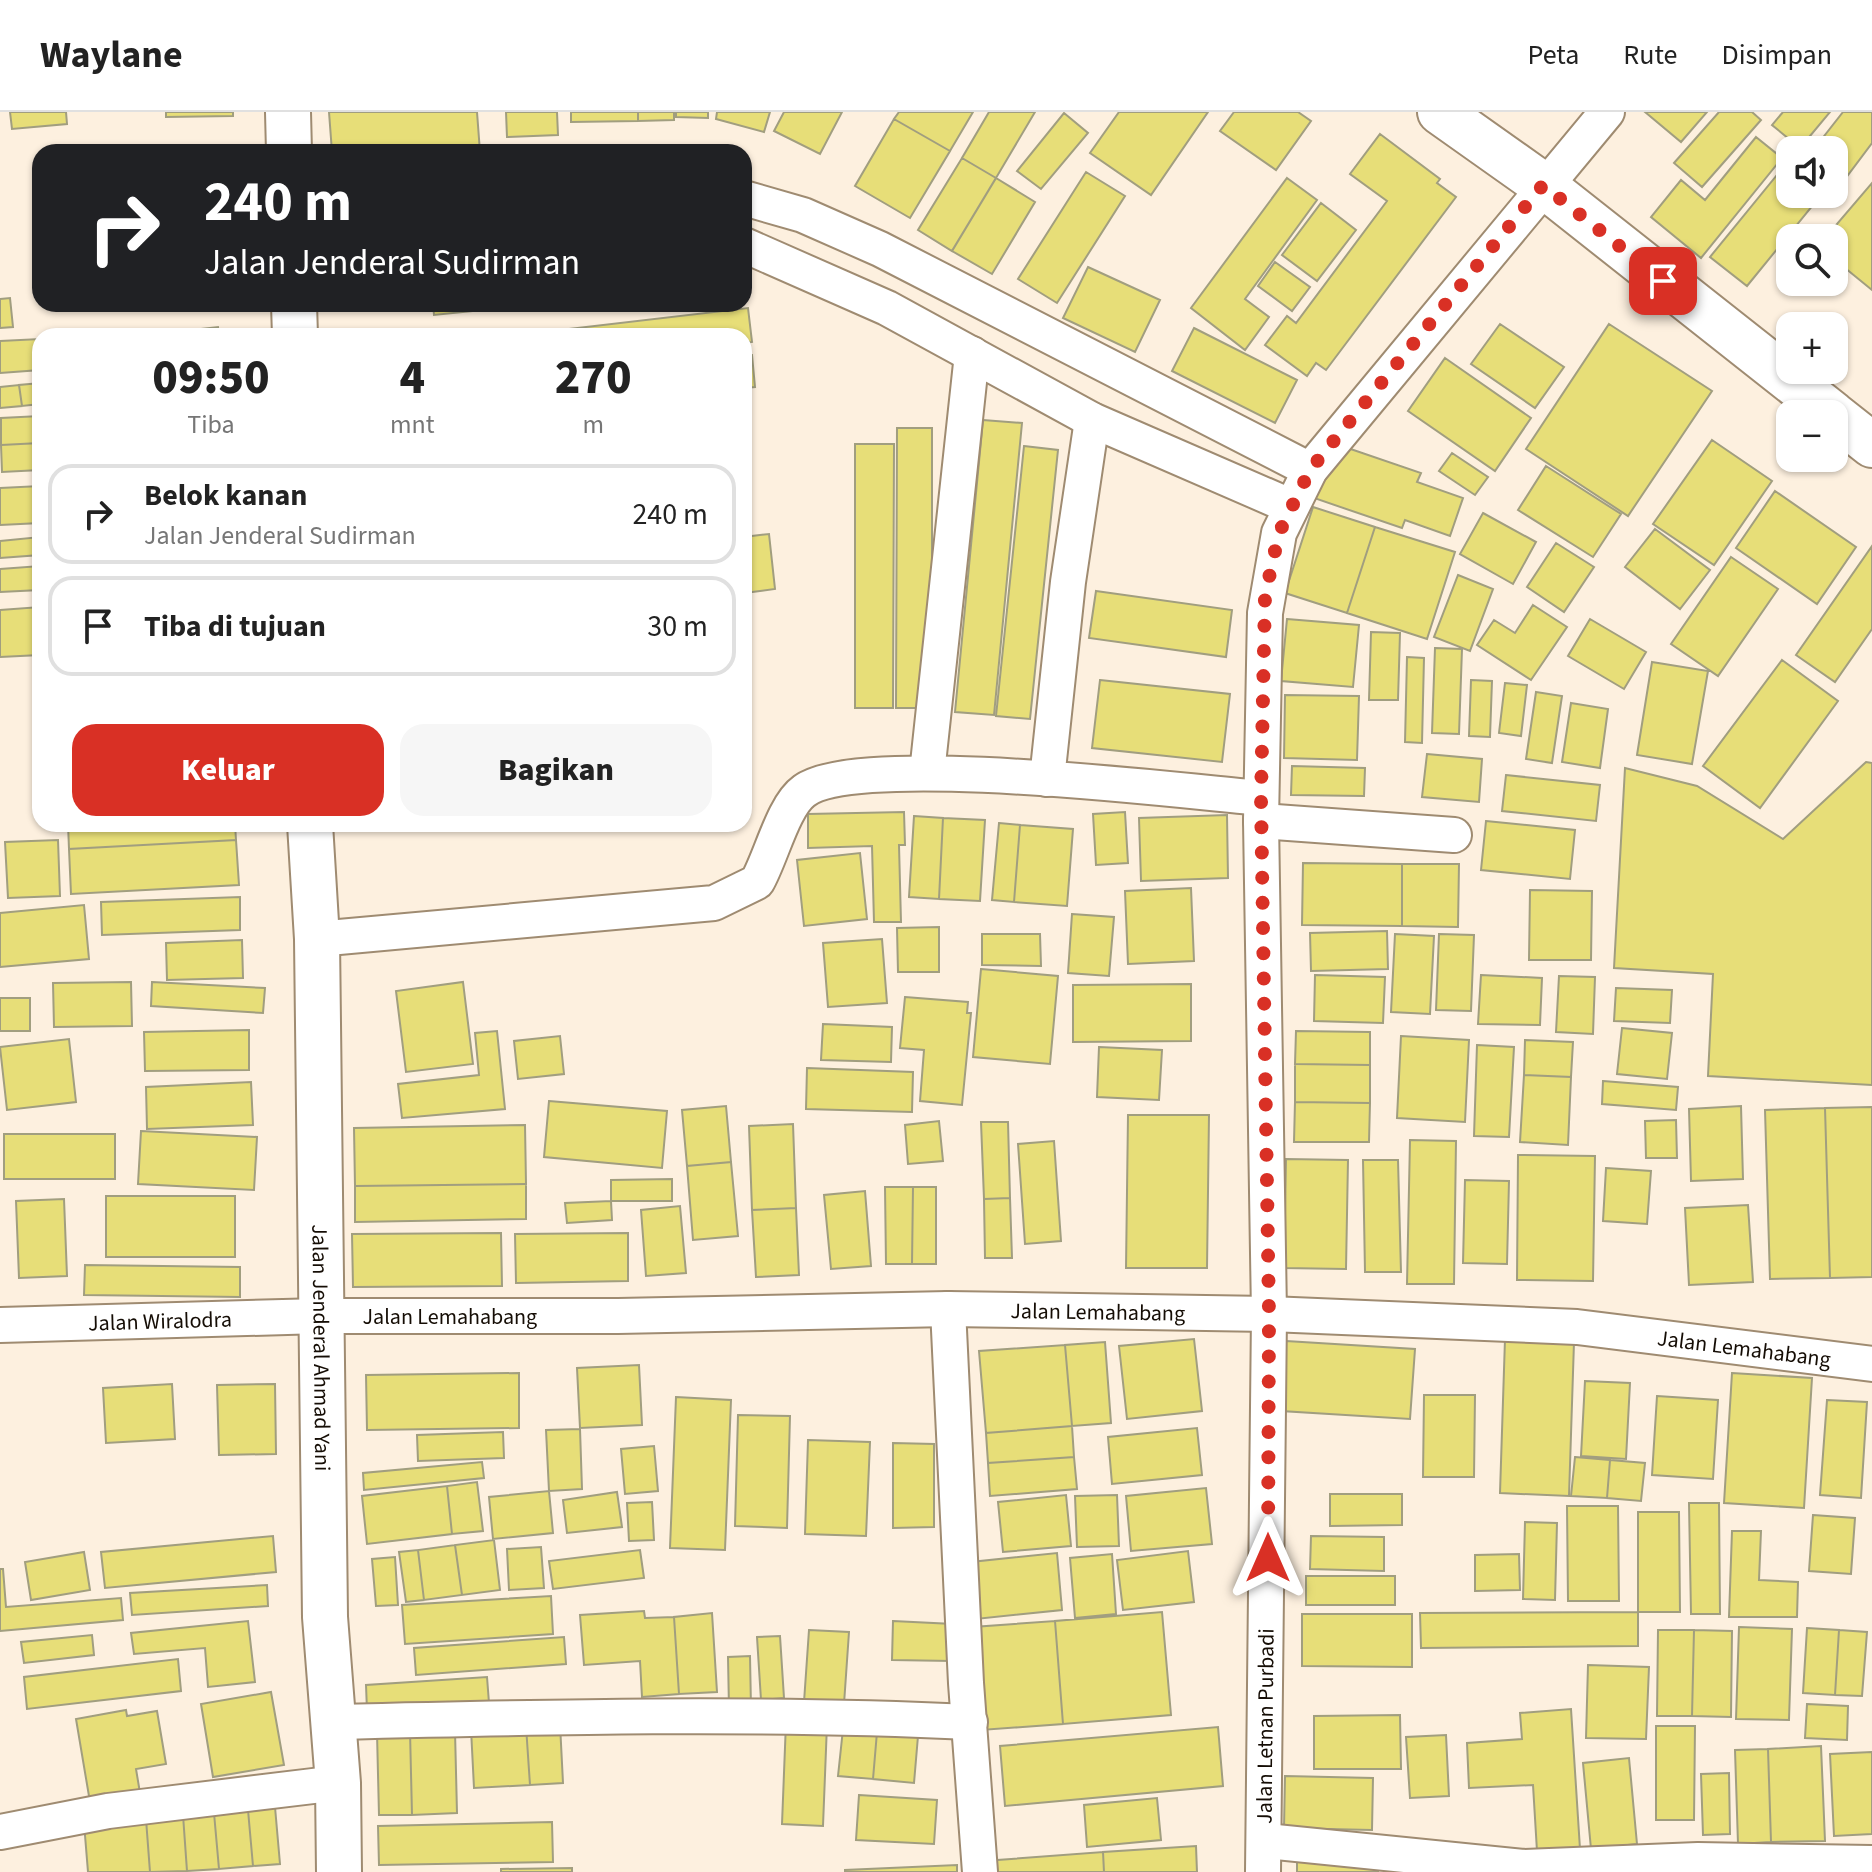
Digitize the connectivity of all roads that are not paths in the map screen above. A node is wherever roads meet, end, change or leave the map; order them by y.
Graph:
1 (288, 112) edge
2 (1440, 112) edge
3 (1607, 112) edge
4 (289, 144) edge
5 (1543, 185) junction
6 (752, 200) edge
7 (752, 248) edge
8 (972, 354) junction
9 (1814, 400) edge
10 (1092, 420) junction
11 (1848, 427) edge
12 (1872, 445) edge
13 (1310, 470) junction
14 (1290, 506) junction
15 (927, 773) junction
16 (1047, 779) junction
17 (1261, 810) junction
18 (310, 832) edge
19 (1454, 835) dead end
20 (317, 939) junction
21 (948, 1309) junction
22 (1269, 1314) junction
23 (321, 1316) junction
24 (0, 1325) edge
25 (1872, 1364) edge
26 (334, 1722) junction
27 (970, 1722) junction
28 (338, 1783) junction
29 (0, 1832) edge
30 (1264, 1857) edge
31 (1872, 1863) edge
32 (339, 1872) edge
33 (980, 1872) edge

1 - 4 main road
2 - 5 main road
3 - 5 street, Jalan Letnan Purbadi
5 - 9 main road
5 - 13 street, Jalan Letnan Purbadi
6 - 13 street
7 - 8 street
8 - 10 street
8 - 15 street
10 - 14 street
10 - 16 street
11 - 12 main road
13 - 14 street, Jalan Letnan Purbadi
14 - 17 street, Jalan Letnan Purbadi
15 - 16 street
15 - 20 street
16 - 17 street
17 - 19 street
17 - 22 street, Jalan Letnan Purbadi
18 - 20 main road, Jalan Jenderal Ahmad Yani
20 - 23 main road, Jalan Jenderal Ahmad Yani
21 - 22 street, Jalan Lemahabang
21 - 23 street, Jalan Lemahabang
21 - 27 street
22 - 25 street, Jalan Lemahabang
22 - 30 street, Jalan Letnan Purbadi
23 - 24 street, Jalan Wiralodra
23 - 26 main road, Jalan Jenderal Ahmad Yani
26 - 27 street
26 - 28 main road, Jalan Jenderal Ahmad Yani
27 - 33 street
28 - 29 street
28 - 32 main road, Jalan Jenderal Ahmad Yani
30 - 31 street

